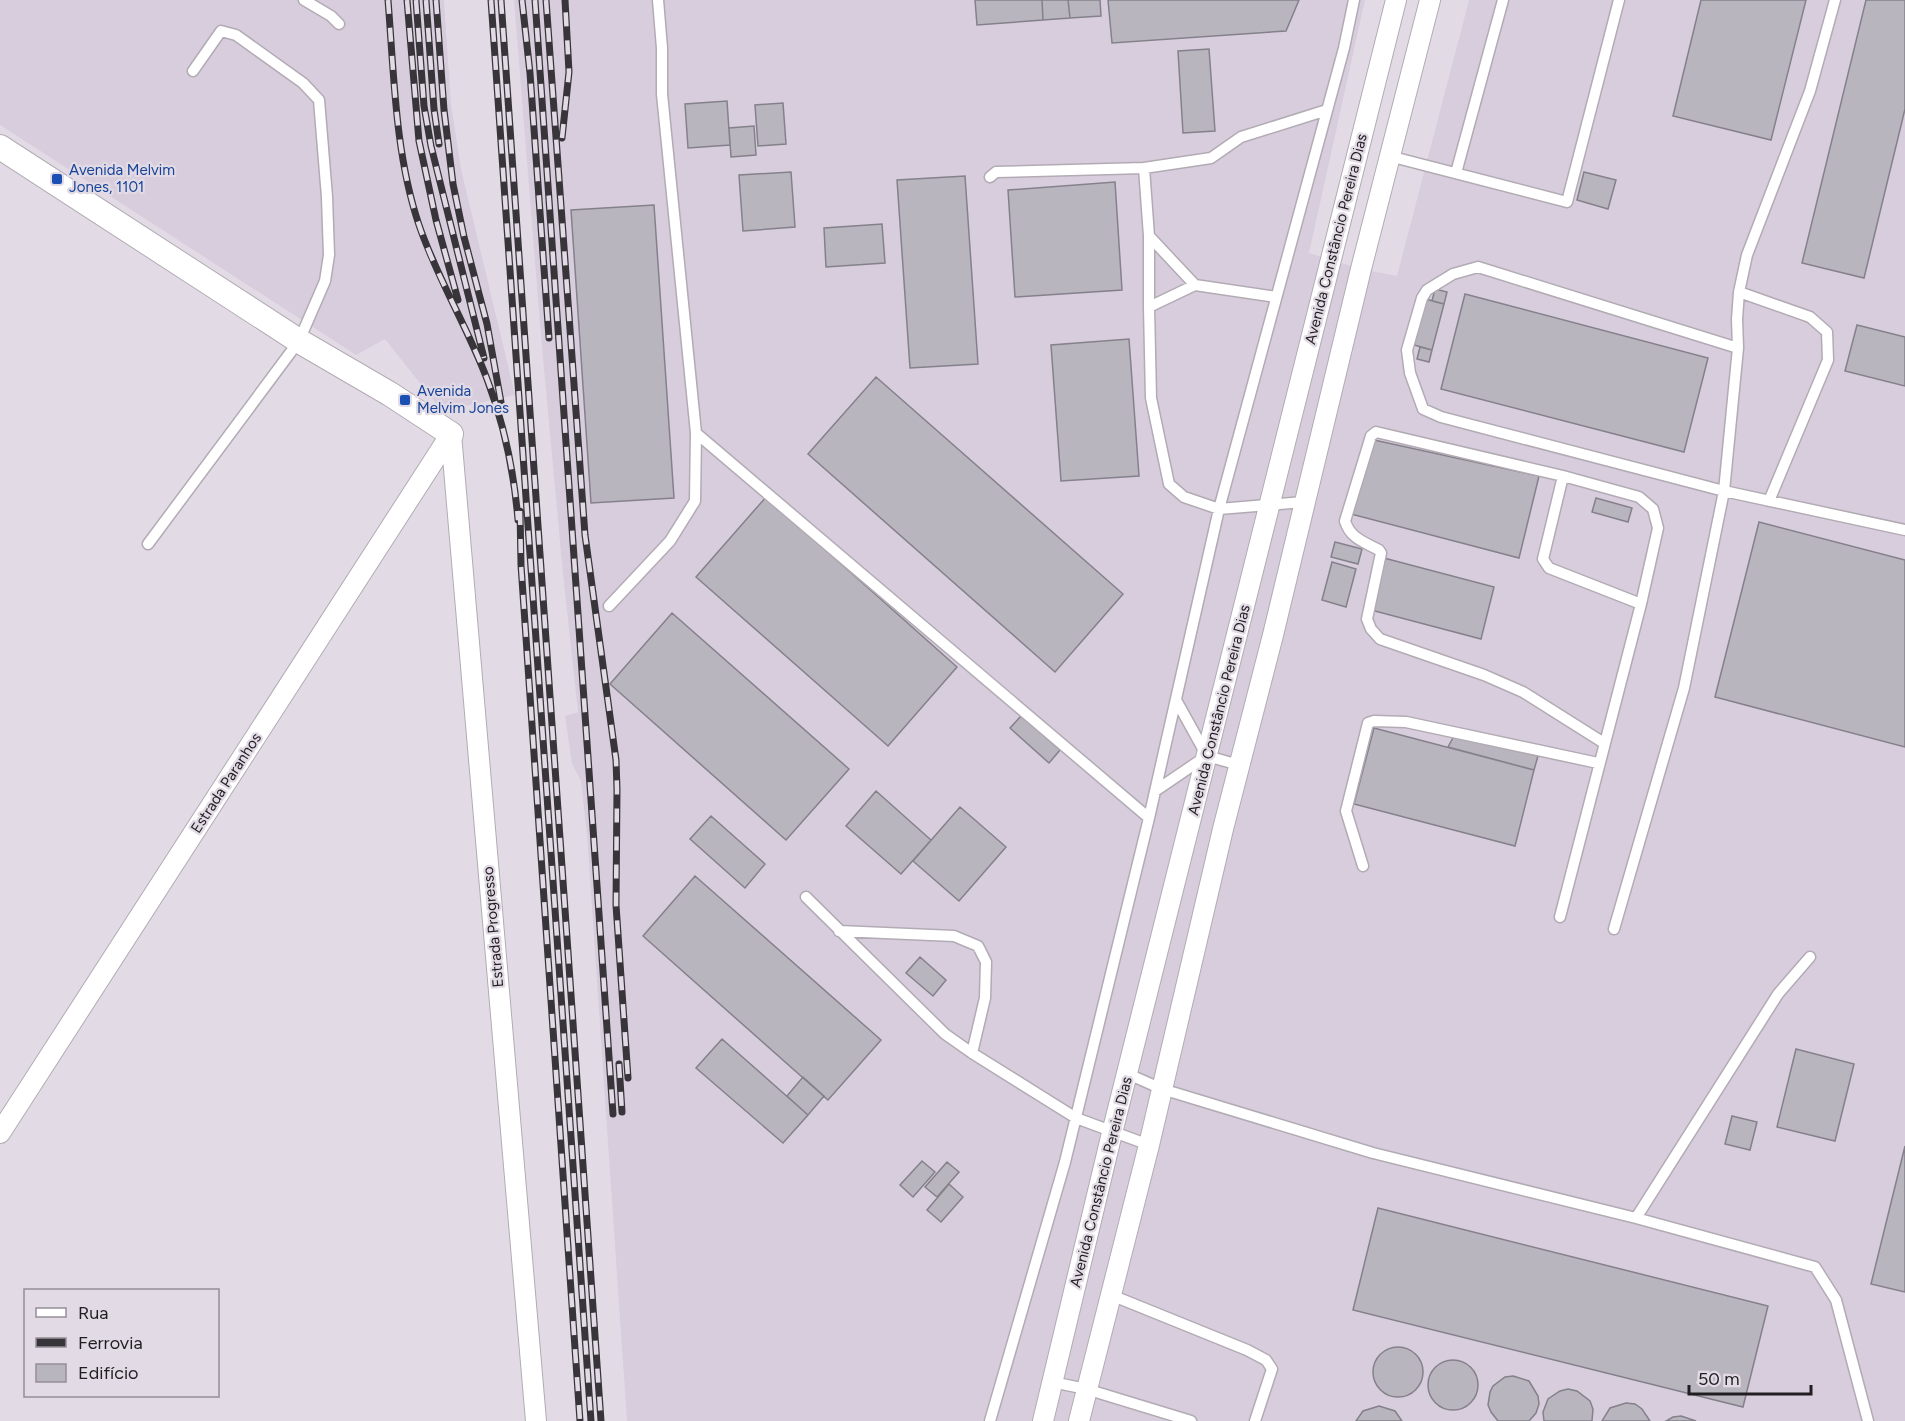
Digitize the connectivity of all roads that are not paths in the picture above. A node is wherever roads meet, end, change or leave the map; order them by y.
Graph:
1 (304, 0) edge
2 (658, 0) edge
3 (1354, 0) edge
4 (1396, 0) edge
5 (1430, 0) edge
6 (1503, 0) edge
7 (1619, 0) edge
8 (1835, 0) edge
9 (339, 24) dead end
10 (193, 71) dead end
11 (1327, 110) junction
12 (0, 147) edge
13 (1389, 156) junction
14 (1144, 168) junction
15 (1456, 173) junction
16 (990, 177) dead end
17 (1351, 177) junction
18 (1383, 185) junction
19 (1149, 236) junction
20 (1195, 285) junction
21 (1739, 292) junction
22 (1276, 297) junction
23 (1149, 307) junction
24 (299, 341) junction
25 (1738, 348) junction
26 (696, 433) junction
27 (451, 434) junction
28 (1563, 476) junction
29 (1724, 491) junction
30 (1769, 501) junction
31 (1304, 502) junction
32 (1270, 505) junction
33 (1219, 509) junction
34 (1905, 530) edge
35 (148, 544) dead end
36 (1641, 604) junction
37 (609, 606) dead end
38 (1239, 629) junction
39 (1273, 635) junction
40 (1176, 700) junction
41 (1604, 743) junction
42 (1208, 756) junction
43 (1598, 763) junction
44 (1239, 765) junction
45 (1155, 791) junction
46 (1149, 818) junction
47 (1363, 866) dead end
48 (806, 897) dead end
49 (1560, 917) dead end
50 (1614, 929) dead end
51 (839, 931) junction
52 (1809, 957) dead end
53 (972, 1053) junction
54 (1128, 1074) junction
55 (1162, 1089) junction
56 (1076, 1118) junction
57 (0, 1133) edge
58 (1112, 1133) junction
59 (1149, 1146) junction
60 (1636, 1218) junction
61 (1111, 1295) junction
62 (1052, 1382) junction
63 (1086, 1389) junction
64 (536, 1421) edge
65 (990, 1421) edge
66 (1043, 1421) edge
67 (1079, 1421) edge
68 (1191, 1421) edge
69 (1256, 1421) edge
70 (1868, 1421) edge

1 - 9 lane
2 - 26 lane
3 - 11 lane
4 - 17 street, Avenida Constâncio Pereira Dias
5 - 13 street
6 - 15 lane
7 - 15 lane
8 - 21 lane
10 - 24 lane
11 - 14 lane
11 - 22 lane
12 - 24 street
13 - 15 lane
13 - 18 street
14 - 16 lane
14 - 19 lane
17 - 18 street
17 - 32 street, Avenida Constâncio Pereira Dias
18 - 31 street
19 - 20 lane
19 - 23 lane
20 - 22 lane
20 - 23 lane
21 - 25 lane
21 - 30 lane
22 - 33 lane
23 - 33 lane
24 - 27 street
24 - 35 lane
25 - 29 lane
25 - 29 lane
26 - 37 lane
26 - 46 lane
27 - 57 street, Estrada Paranhos
27 - 64 street, Estrada Progresso
28 - 36 lane
28 - 36 lane
28 - 41 lane
29 - 30 lane
29 - 50 lane
30 - 34 lane
31 - 32 lane
31 - 39 street
32 - 33 lane
32 - 38 street, Avenida Constâncio Pereira Dias
33 - 40 lane
36 - 41 lane
38 - 39 street
38 - 42 street, Avenida Constâncio Pereira Dias
39 - 44 street
40 - 42 lane
40 - 45 lane
41 - 43 lane
42 - 44 lane
42 - 45 lane
42 - 54 street, Avenida Constâncio Pereira Dias
43 - 47 lane
43 - 49 lane
44 - 55 street
45 - 46 lane
46 - 56 lane
48 - 51 lane
51 - 53 lane
51 - 53 lane
52 - 60 lane
53 - 56 lane
54 - 55 lane
54 - 58 street, Avenida Constâncio Pereira Dias
55 - 59 street
55 - 60 lane
56 - 58 lane
56 - 65 lane
58 - 59 lane
58 - 62 street, Avenida Constâncio Pereira Dias
59 - 61 street
60 - 70 lane
61 - 63 street
61 - 69 lane
62 - 63 lane
62 - 66 street, Avenida Constâncio Pereira Dias
63 - 67 street
63 - 68 lane

